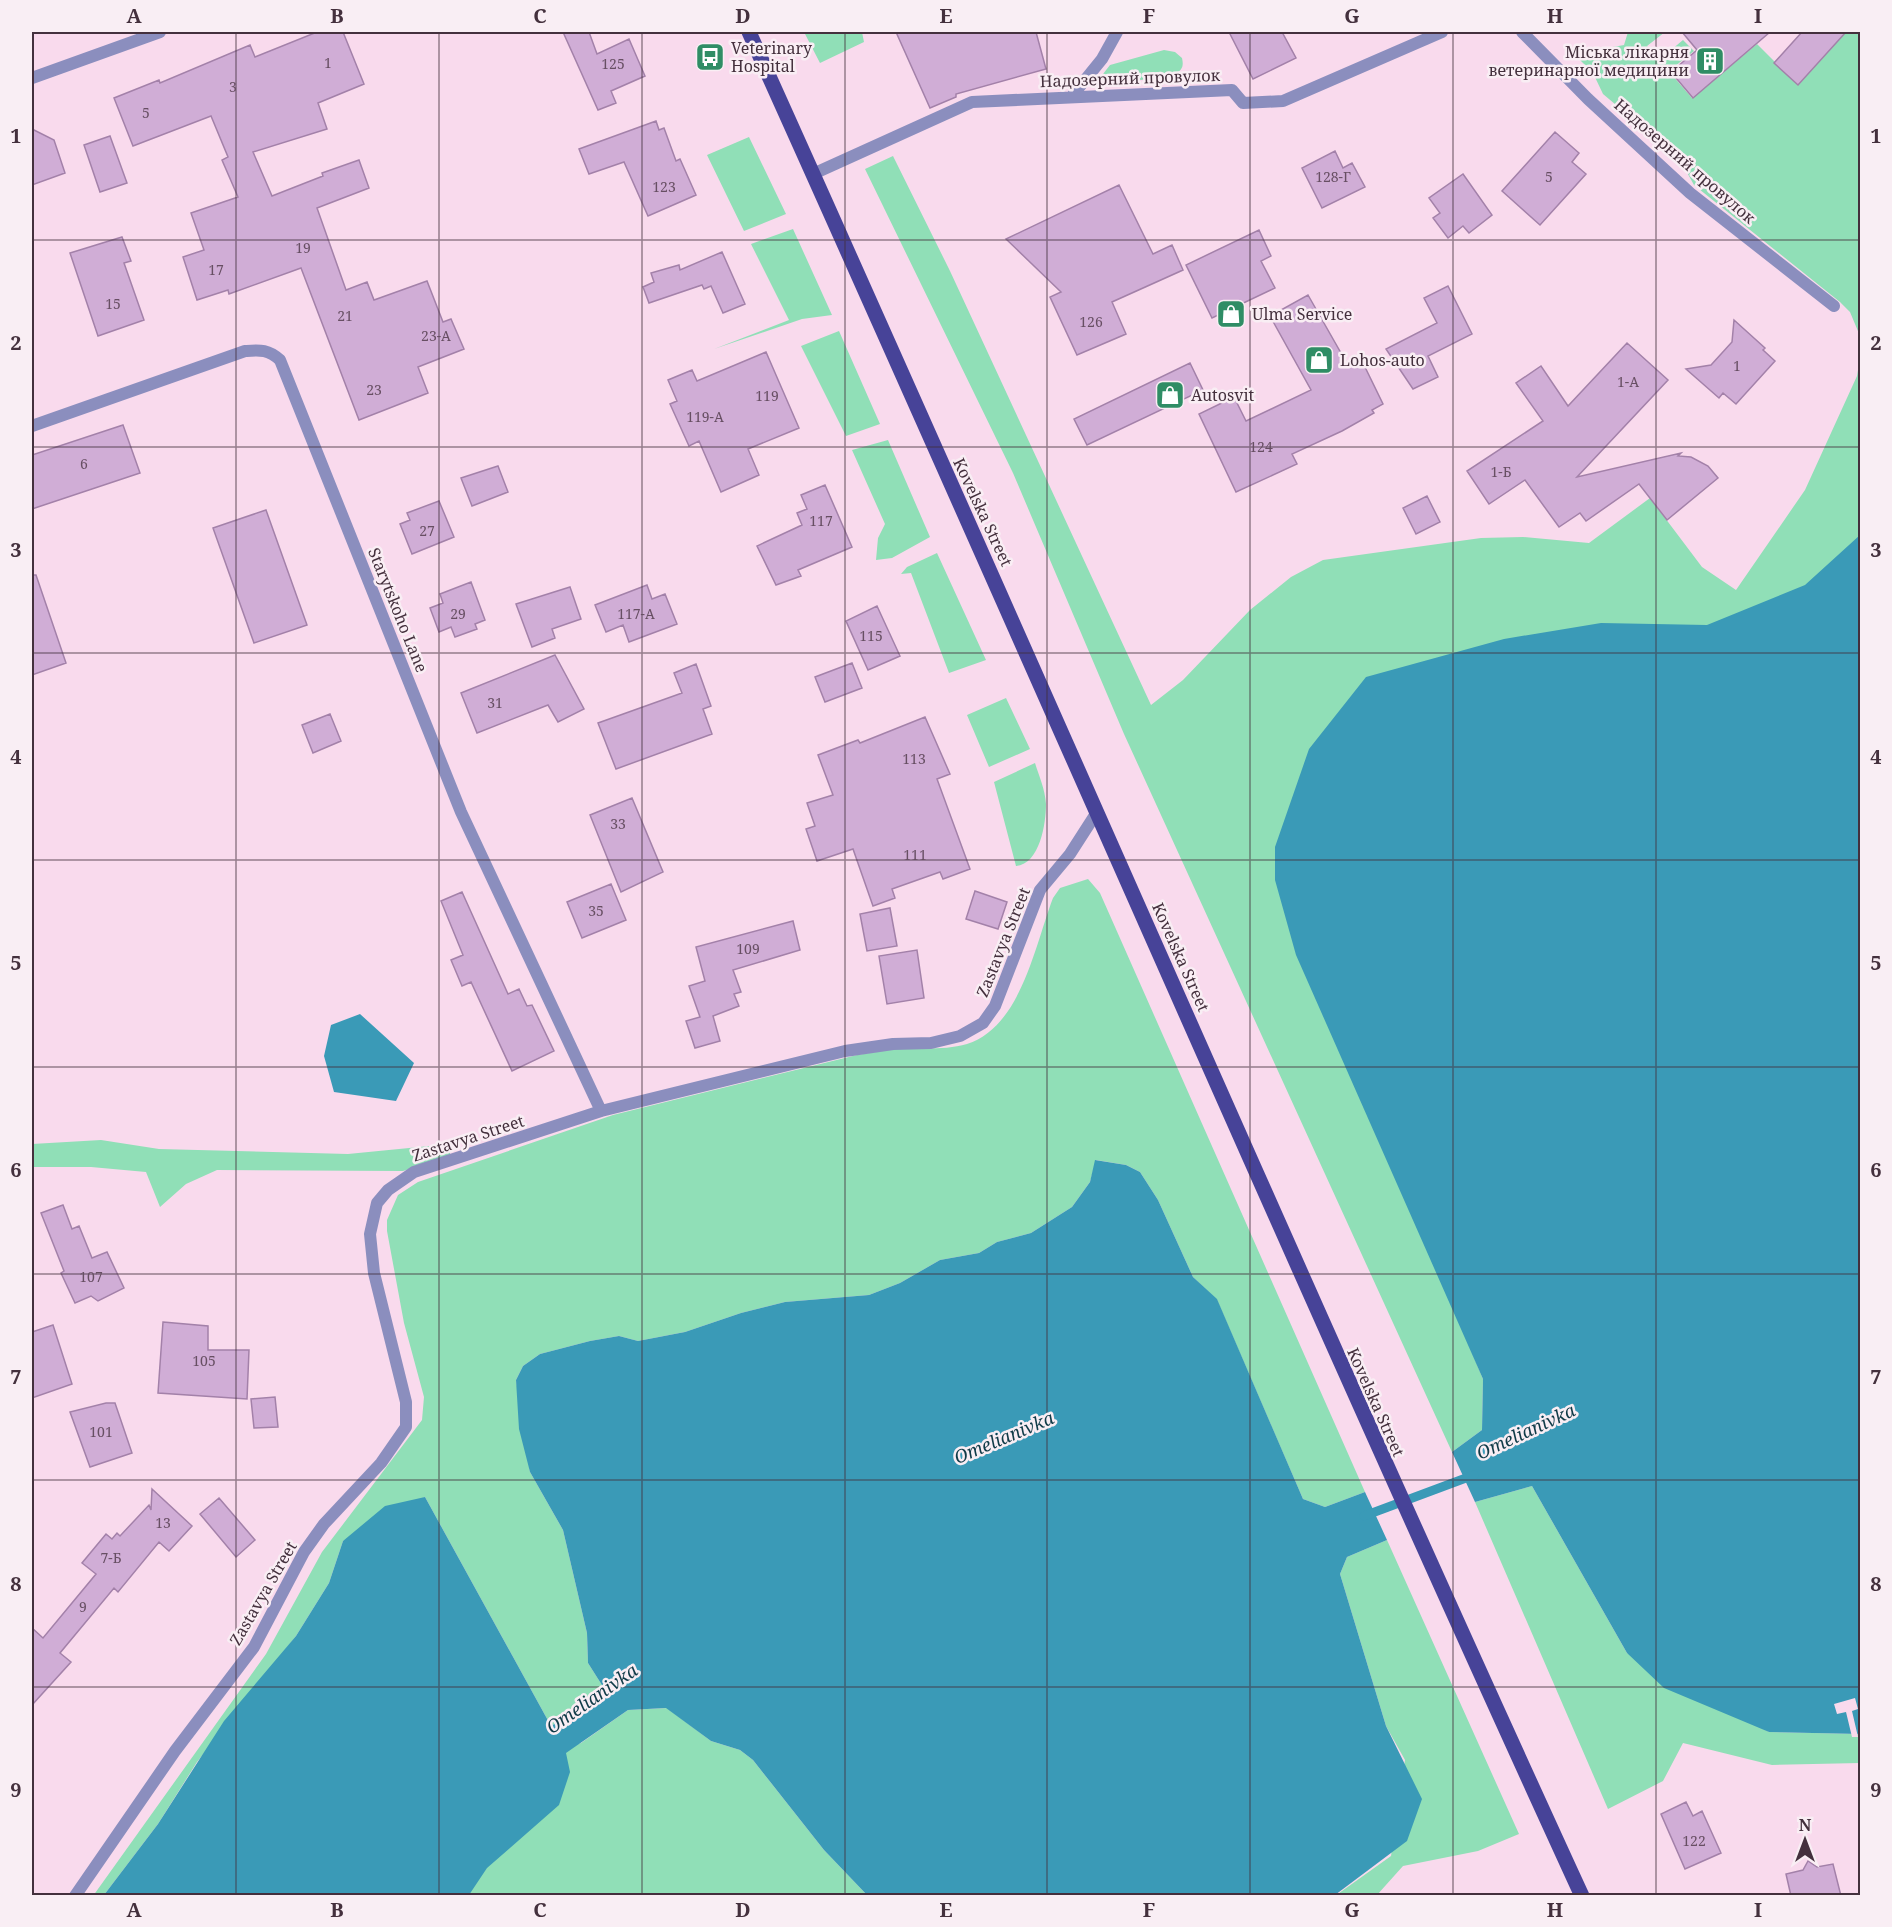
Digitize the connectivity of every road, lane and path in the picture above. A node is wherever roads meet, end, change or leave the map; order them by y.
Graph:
1 (160, 32) edge
2 (749, 32) edge
3 (1117, 32) edge
4 (1442, 32) edge
5 (1522, 32) edge
6 (32, 78) edge
7 (1072, 96) junction
8 (813, 174) junction
9 (1834, 306) dead end
10 (32, 426) edge
11 (1097, 812) junction
12 (601, 1111) junction
13 (75, 1896) edge
14 (1582, 1896) edge

1 - 6 street
2 - 8 main road, Kovelska Street
3 - 7 street
4 - 7 street, Надозерний провулок
5 - 9 street, Надозерний провулок
7 - 8 street, Надозерний провулок
8 - 11 main road, Kovelska Street
10 - 12 street, Starytskoho Lane
11 - 12 street, Zastavya Street
11 - 14 main road, Kovelska Street
12 - 13 street, Zastavya Street

